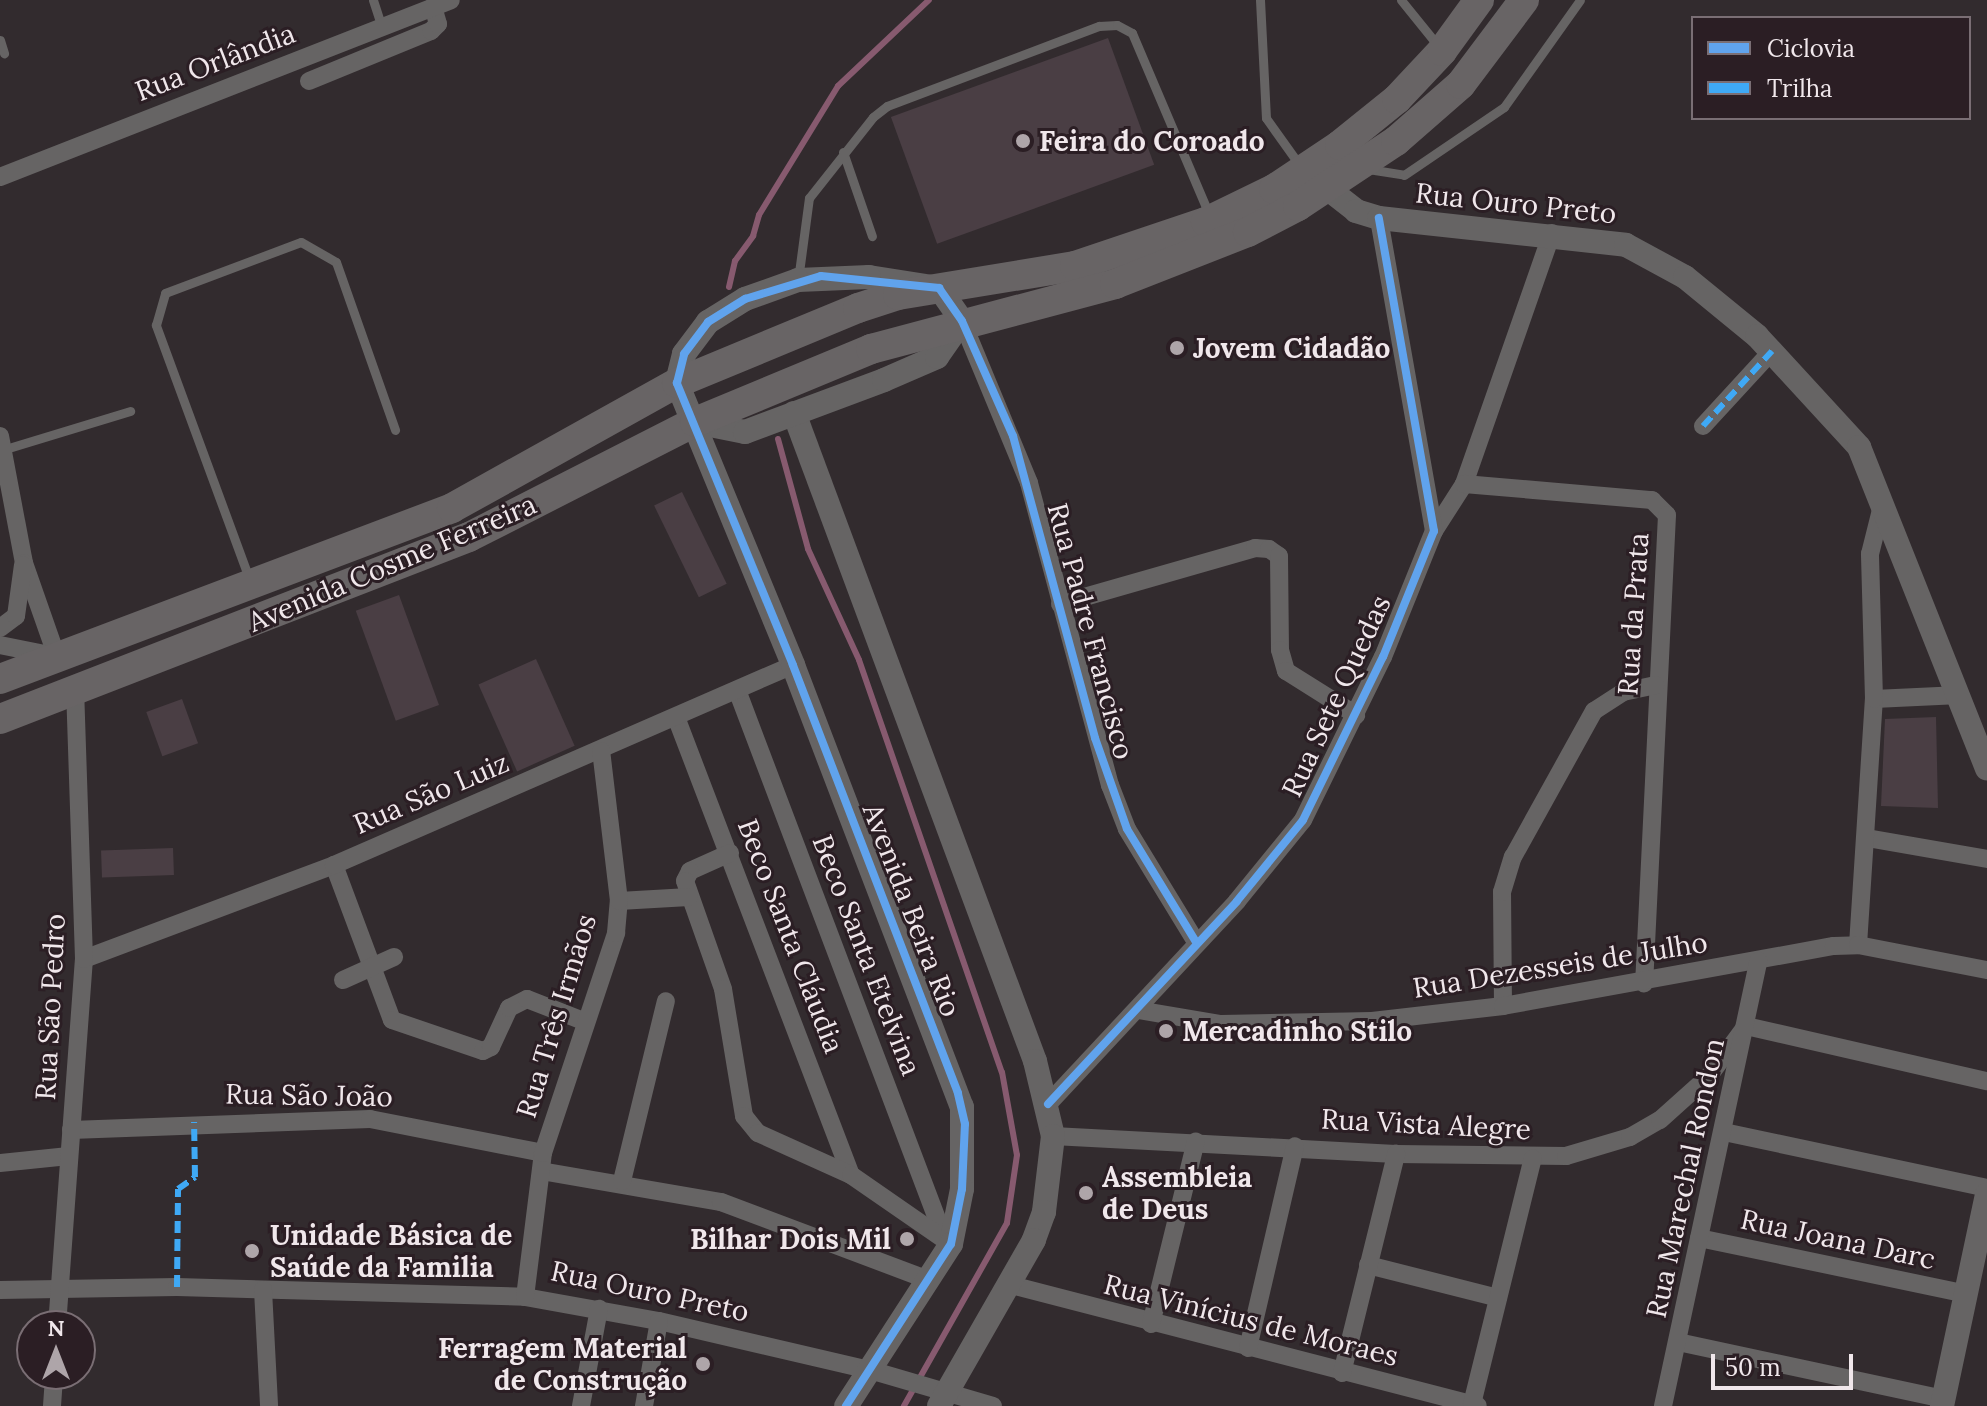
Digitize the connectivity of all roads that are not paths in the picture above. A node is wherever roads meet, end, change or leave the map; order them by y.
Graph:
1 (373, 0) edge
2 (1260, 0) edge
3 (1401, 0) edge
4 (1479, 0) edge
5 (1524, 0) edge
6 (1580, 0) edge
7 (442, 4) edge
8 (382, 27) junction
9 (0, 40) edge
10 (1442, 51) junction
11 (4, 53) dead end
12 (309, 81) dead end
13 (843, 152) junction
14 (1357, 167) junction
15 (1303, 169) junction
16 (0, 177) edge
17 (1327, 188) junction
18 (1379, 218) junction
19 (1211, 220) junction
20 (1552, 233) junction
21 (872, 236) dead end
22 (798, 280) junction
23 (939, 288) junction
24 (962, 321) junction
25 (1772, 351) junction
26 (677, 383) junction
27 (130, 411) dead end
28 (794, 413) junction
29 (695, 422) junction
30 (1703, 426) dead end
31 (395, 430) dead end
32 (1, 443) edge
33 (1464, 484) junction
34 (1883, 502) junction
35 (1434, 531) junction
36 (24, 563) junction
37 (251, 584) junction
38 (1060, 604) junction
39 (0, 628) edge
40 (0, 645) edge
41 (57, 657) junction
42 (793, 665) junction
43 (0, 679) edge
44 (1655, 685) junction
45 (75, 690) junction
46 (737, 690) junction
47 (1960, 695) junction
48 (1874, 699) junction
49 (1356, 715) junction
50 (676, 717) junction
51 (0, 719) edge
52 (601, 751) junction
53 (1987, 768) edge
54 (1867, 838) junction
55 (730, 853) junction
56 (1987, 859) edge
57 (334, 865) junction
58 (689, 897) junction
59 (619, 901) junction
60 (1196, 942) junction
61 (1858, 945) junction
62 (394, 957) dead end
63 (84, 959) junction
64 (1758, 961) junction
65 (375, 965) junction
66 (1987, 970) edge
67 (343, 980) dead end
68 (1644, 983) junction
69 (666, 1001) dead end
70 (1503, 1006) junction
71 (1138, 1010) junction
72 (586, 1022) junction
73 (1746, 1026) junction
74 (1987, 1081) edge
75 (1048, 1104) junction
76 (71, 1130) junction
77 (1724, 1132) junction
78 (1053, 1136) junction
79 (1196, 1141) junction
80 (1295, 1146) junction
81 (1396, 1154) junction
82 (69, 1156) junction
83 (1533, 1158) junction
84 (542, 1162) junction
85 (0, 1163) edge
86 (851, 1175) junction
87 (622, 1181) junction
88 (1987, 1188) edge
89 (1987, 1195) edge
90 (1699, 1238) junction
91 (948, 1242) junction
92 (1368, 1265) junction
93 (928, 1280) junction
94 (1011, 1285) junction
95 (59, 1289) junction
96 (0, 1290) edge
97 (263, 1290) junction
98 (1966, 1294) junction
99 (525, 1297) junction
100 (1498, 1298) junction
101 (599, 1309) junction
102 (58, 1310) edge
103 (659, 1321) junction
104 (1151, 1324) junction
105 (1678, 1342) junction
106 (1248, 1348) junction
107 (876, 1372) junction
108 (1342, 1373) junction
109 (937, 1395) edge
110 (1943, 1403) edge
111 (1475, 1405) edge
112 (269, 1406) edge
113 (581, 1406) edge
114 (644, 1406) edge
115 (846, 1406) edge
116 (993, 1406) edge
117 (1663, 1406) edge

1 - 8 lane
2 - 15 lane
3 - 10 lane
4 - 10 main road, Avenida Cosme Ferreira
5 - 14 main road, Avenida Cosme Ferreira
6 - 14 lane
7 - 8 street, Rua Orlândia
7 - 12 street
8 - 16 street, Rua Orlândia
9 - 11 lane
10 - 15 main road, Avenida Cosme Ferreira
13 - 19 lane
13 - 21 lane
13 - 22 lane
14 - 17 main road, Avenida Cosme Ferreira
15 - 19 main road, Avenida Cosme Ferreira
17 - 18 street, Rua Ouro Preto
17 - 24 main road, Avenida Cosme Ferreira
18 - 20 street, Rua Ouro Preto
18 - 35 street
19 - 23 main road, Avenida Cosme Ferreira
20 - 25 street, Rua Ouro Preto
20 - 33 street
22 - 23 street
22 - 26 street
23 - 24 street
23 - 26 main road, Avenida Cosme Ferreira
24 - 28 street
24 - 29 main road, Avenida Cosme Ferreira
24 - 38 street, Rua Padre Francisco
25 - 30 street
25 - 34 street, Rua Ouro Preto
26 - 29 street, Avenida Beira Rio
26 - 37 main road, Avenida Cosme Ferreira
27 - 32 lane
28 - 29 street
28 - 75 street
29 - 42 street, Avenida Beira Rio
29 - 45 main road, Avenida Cosme Ferreira
31 - 37 lane
32 - 36 street
33 - 35 street
33 - 44 street, Rua da Prata
34 - 47 street, Rua Ouro Preto
34 - 48 street
35 - 49 street, Rua Sete Quedas
36 - 39 street
36 - 41 street
37 - 41 main road, Avenida Cosme Ferreira
38 - 49 street
38 - 60 street, Rua Padre Francisco
40 - 41 street
41 - 43 main road, Avenida Cosme Ferreira
42 - 46 street, Rua São Luiz
42 - 91 street, Avenida Beira Rio
44 - 68 street, Rua da Prata
44 - 70 street
45 - 51 main road, Avenida Cosme Ferreira
45 - 63 street, Rua São Pedro
46 - 50 street, Rua São Luiz
46 - 91 street, Beco Santa Etelvina
47 - 48 street
47 - 53 street, Rua Ouro Preto
48 - 54 street
49 - 60 street, Rua Sete Quedas
50 - 52 street, Rua São Luiz
50 - 55 street, Beco Santa Cláudia
52 - 57 street, Rua São Luiz
52 - 59 street, Rua Três Irmãos
54 - 56 street
54 - 61 street
55 - 58 street
55 - 86 street, Beco Santa Cláudia
57 - 63 street, Rua São Luiz
57 - 65 street
58 - 59 street
58 - 86 street
59 - 72 street, Rua Três Irmãos
60 - 71 street, Rua Sete Quedas
61 - 64 street, Rua Dezesseis de Julho
61 - 66 street, Rua Dezesseis de Julho
62 - 65 street
63 - 76 street, Rua São Pedro
64 - 68 street, Rua Dezesseis de Julho
64 - 73 street, Rua Marechal Rondon
65 - 67 street
65 - 72 street
68 - 70 street, Rua Dezesseis de Julho
69 - 87 street
70 - 71 street, Rua Dezesseis de Julho
71 - 75 street, Rua Sete Quedas
72 - 84 street, Rua Três Irmãos
73 - 74 street
73 - 77 street, Rua Marechal Rondon
73 - 83 street, Rua Vista Alegre
75 - 78 street
76 - 82 street, Rua São Pedro
76 - 84 street, Rua São João
77 - 88 street
77 - 90 street, Rua Marechal Rondon
78 - 79 street, Rua Vista Alegre
78 - 94 street
79 - 80 street, Rua Vista Alegre
79 - 104 street
80 - 81 street, Rua Vista Alegre
80 - 106 street
81 - 83 street, Rua Vista Alegre
81 - 92 street
82 - 85 street
82 - 95 street, Rua São Pedro
83 - 100 street
84 - 87 street, Rua São João
84 - 99 street, Rua Três Irmãos
86 - 91 street
87 - 93 street, Rua São João
89 - 98 street
90 - 98 street, Rua Joana Darc
90 - 105 street, Rua Marechal Rondon
91 - 93 street, Avenida Beira Rio
92 - 100 street
92 - 108 street
93 - 107 street, Avenida Beira Rio
94 - 104 street, Rua Vinícius de Moraes
94 - 109 street
95 - 96 street, Rua Ouro Preto
95 - 97 street, Rua Ouro Preto
95 - 102 street, Rua São Pedro
97 - 99 street, Rua Ouro Preto
97 - 112 street
98 - 110 street
99 - 101 street, Rua Ouro Preto
100 - 111 street
101 - 103 street, Rua Ouro Preto
101 - 113 street
103 - 107 street, Rua Ouro Preto
103 - 114 street
104 - 106 street, Rua Vinícius de Moraes
105 - 110 street
105 - 117 street, Rua Marechal Rondon
106 - 108 street, Rua Vinícius de Moraes
107 - 109 street, Rua Ouro Preto
107 - 115 street, Avenida Beira Rio
108 - 111 street, Rua Vinícius de Moraes
109 - 116 street, Rua Ouro Preto

